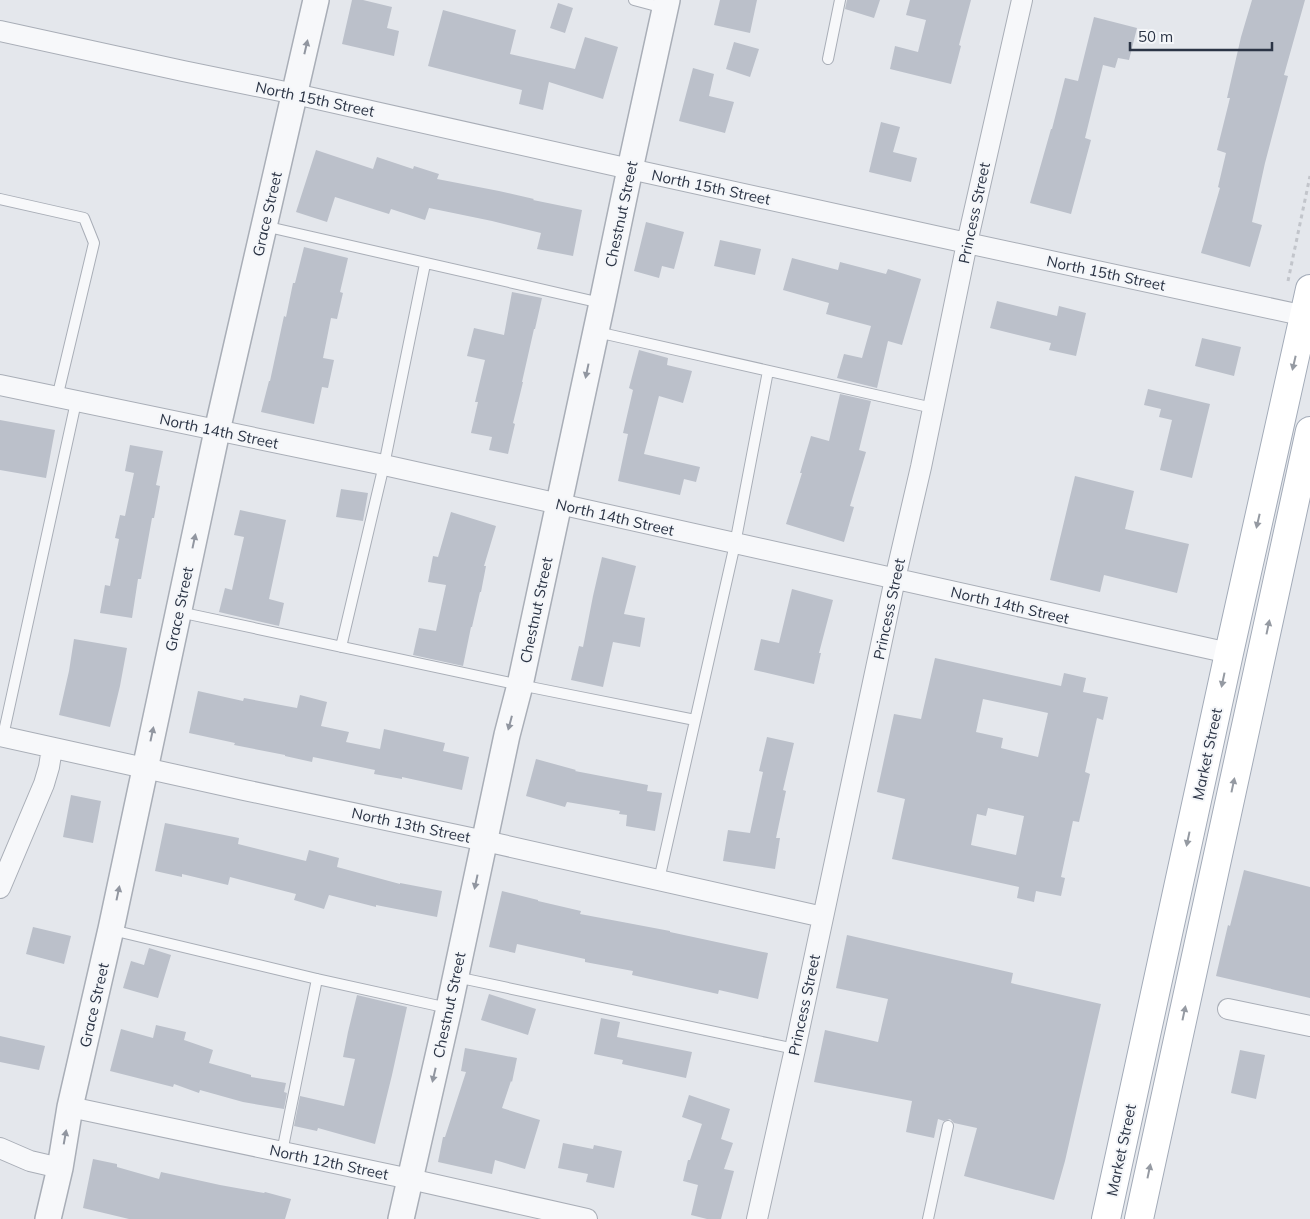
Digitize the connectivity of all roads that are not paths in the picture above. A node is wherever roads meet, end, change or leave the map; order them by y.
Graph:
1 (316, 0) edge
2 (634, 0) edge
3 (840, 0) edge
4 (1022, 0) edge
5 (666, 4) edge
6 (0, 31) edge
7 (828, 59) dead end
8 (295, 94) junction
9 (630, 169) junction
10 (0, 199) edge
11 (264, 226) junction
12 (967, 243) junction
13 (425, 264) junction
14 (602, 303) junction
15 (1308, 307) edge
16 (596, 331) junction
17 (768, 371) junction
18 (0, 385) edge
19 (66, 400) junction
20 (933, 408) junction
21 (217, 431) junction
22 (1310, 431) edge
23 (384, 465) junction
24 (559, 504) junction
25 (735, 544) junction
26 (895, 579) junction
27 (179, 612) junction
28 (342, 647) junction
29 (1229, 653) junction
30 (520, 685) junction
31 (695, 720) junction
32 (2, 736) edge
33 (52, 748) junction
34 (145, 767) junction
35 (484, 841) junction
36 (659, 880) junction
37 (0, 888) edge
38 (823, 917) junction
39 (111, 929) junction
40 (456, 977) junction
41 (317, 979) junction
42 (449, 1008) junction
43 (1228, 1010) dead end
44 (1310, 1026) edge
45 (795, 1049) junction
46 (70, 1107) junction
47 (948, 1126) dead end
48 (0, 1148) edge
49 (282, 1152) junction
50 (60, 1168) junction
51 (410, 1179) junction
52 (48, 1219) edge
53 (401, 1219) edge
54 (587, 1219) edge
55 (757, 1219) edge
56 (928, 1219) edge
57 (1106, 1219) edge
58 (1139, 1219) edge

8 -> 1 street, Grace Street
2 - 5 lane
3 - 7 lane
4 - 12 street, Princess Street
5 - 9 street, Chestnut Street
6 - 8 street, North 15th Street
8 - 9 street, North 15th Street
8 - 11 street, Grace Street
9 - 12 street, North 15th Street
9 - 14 street, Chestnut Street
10 - 19 lane
11 - 13 lane
11 - 21 street, Grace Street
12 - 15 street, North 15th Street
12 - 20 street, Princess Street
13 - 14 lane
13 - 23 lane
14 - 16 street, Chestnut Street
15 -> 29 main road, Market Street
16 - 17 lane
16 -> 24 street, Chestnut Street
17 - 20 lane
17 - 25 lane
18 - 19 street, North 14th Street
19 - 21 street, North 14th Street
19 - 32 lane
20 - 26 street, Princess Street
21 - 23 street, North 14th Street
27 -> 21 street, Grace Street
58 -> 22 main road
23 - 24 street, North 14th Street
23 - 28 lane
24 - 25 street, North 14th Street
24 - 30 street, Chestnut Street
25 - 26 street, North 14th Street
25 - 31 lane
26 - 29 street, North 14th Street
26 - 38 street, Princess Street
27 - 28 lane
34 -> 27 street, Grace Street
28 - 30 lane
29 -> 57 main road, Market Street
30 - 31 lane
30 -> 35 street, Chestnut Street
31 - 36 lane
32 - 33 street, North 13th Street
33 - 34 street, North 13th Street
33 - 37 street
34 - 35 street, North 13th Street
39 -> 34 street, Grace Street
35 - 36 street, North 13th Street
35 -> 40 street, Chestnut Street
36 - 38 street, North 13th Street
38 - 45 street, Princess Street
39 - 41 lane
39 - 46 street, Grace Street
40 - 42 street, Chestnut Street
40 - 45 lane
41 - 42 lane
41 - 49 lane
42 -> 51 street, Chestnut Street
43 - 44 street
45 - 55 street, Princess Street
46 - 49 street, North 12th Street
50 -> 46 street, Grace Street
47 - 56 lane
48 - 50 street
49 - 51 street, North 12th Street
50 - 52 street, Grace Street
51 - 53 street, Chestnut Street
51 - 54 street, North 12th Street

